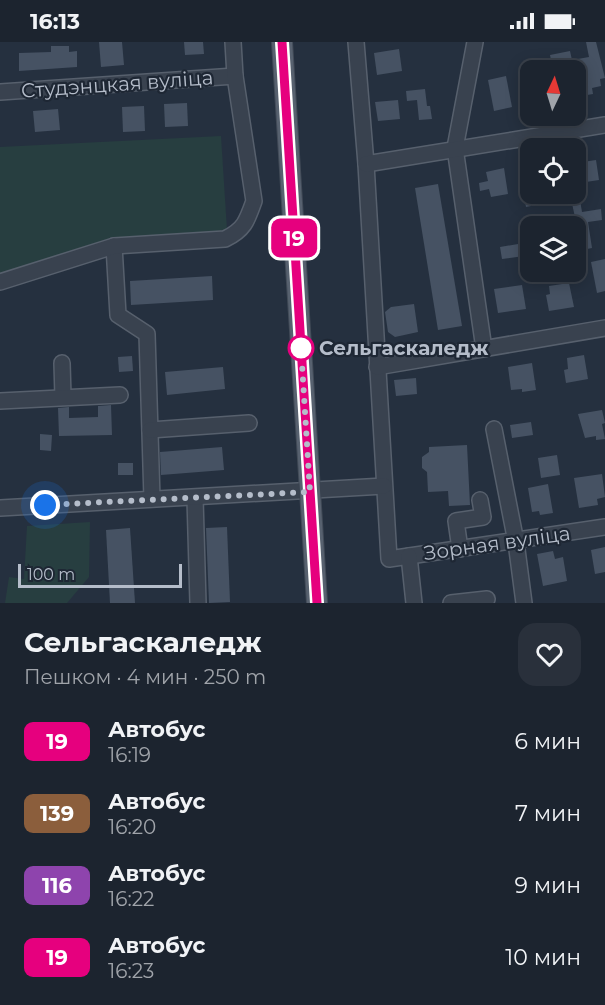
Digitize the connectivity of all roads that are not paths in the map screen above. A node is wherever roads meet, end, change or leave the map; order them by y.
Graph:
1 (232, 42) edge
2 (282, 42) edge
3 (356, 42) edge
4 (475, 42) edge
5 (235, 76) junction
6 (0, 92) edge
7 (605, 125) edge
8 (454, 148) junction
9 (366, 164) junction
10 (114, 246) junction
11 (0, 282) edge
12 (605, 328) edge
13 (484, 349) junction
14 (62, 363) dead end
15 (377, 367) junction
16 (120, 395) dead end
17 (63, 397) junction
18 (0, 401) edge
19 (249, 423) dead end
20 (494, 429) dead end
21 (150, 430) junction
22 (384, 486) junction
23 (310, 492) junction
24 (195, 498) junction
25 (152, 499) junction
26 (480, 500) dead end
27 (0, 508) edge
28 (605, 528) edge
29 (516, 542) junction
30 (460, 549) junction
31 (408, 556) junction
32 (487, 599) dead end
33 (198, 603) edge
34 (317, 603) edge
35 (414, 603) edge
36 (451, 603) edge
37 (524, 603) edge

1 - 5 street
2 - 23 main road
3 - 9 street
4 - 8 street
5 - 6 street, Студэнцкая вуліца
5 - 10 street
7 - 8 street
8 - 9 street
8 - 13 street
9 - 15 street
10 - 11 street
10 - 21 street
12 - 13 street
13 - 15 street
14 - 17 street
15 - 22 street
16 - 17 street
17 - 18 street
19 - 21 street
20 - 29 street
21 - 25 street
22 - 23 street
22 - 31 street, Зорная вуліца
23 - 24 street
23 - 34 main road
24 - 25 street
24 - 33 street
25 - 27 street
26 - 30 street
28 - 29 street, Зорная вуліца
29 - 30 street, Зорная вуліца
29 - 37 street
30 - 31 street, Зорная вуліца
31 - 35 street
32 - 36 street

